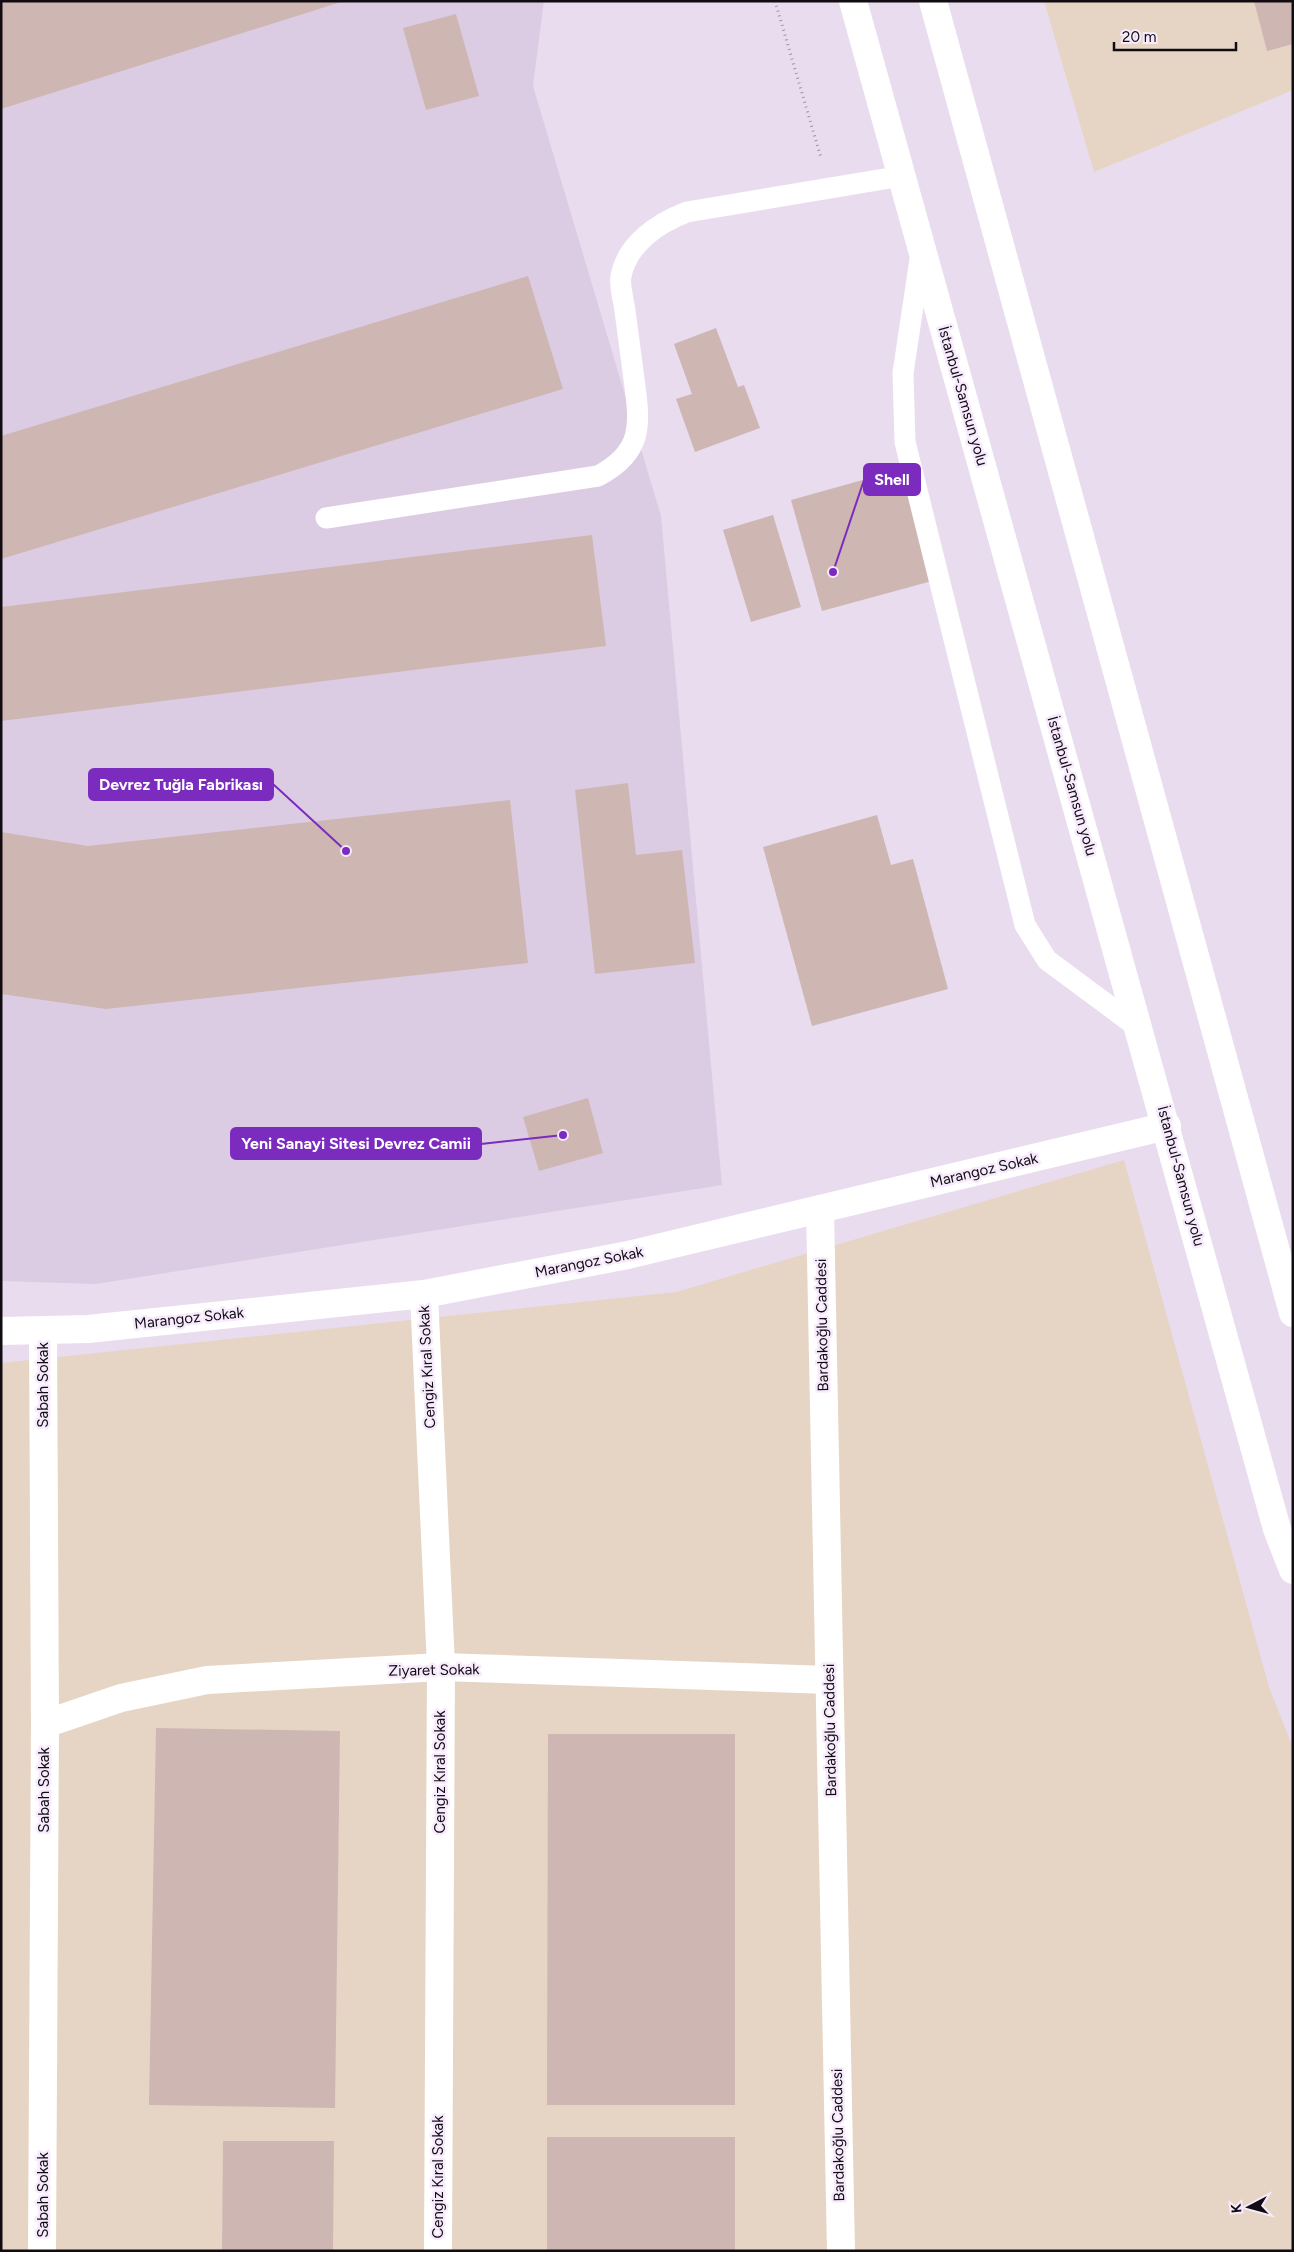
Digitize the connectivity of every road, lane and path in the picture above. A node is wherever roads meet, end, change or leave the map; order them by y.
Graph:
1 (775, 1) edge
2 (853, 1) edge
3 (933, 1) edge
4 (902, 176) junction
5 (830, 188) junction
6 (922, 249) junction
7 (326, 518) dead end
8 (1140, 1029) junction
9 (1167, 1126) junction
10 (820, 1209) junction
11 (424, 1294) junction
12 (1293, 1313) edge
13 (43, 1330) junction
14 (1, 1331) edge
15 (1293, 1570) edge
16 (441, 1667) junction
17 (829, 1680) junction
18 (45, 1724) junction
19 (42, 2251) edge
20 (438, 2251) edge
21 (841, 2251) edge

1 - 5 path
2 - 4 main road, İstanbul-Samsun yolu
3 - 12 main road
4 - 5 lane
4 - 6 main road, İstanbul-Samsun yolu
5 - 7 lane
6 - 8 main road, İstanbul-Samsun yolu
6 - 8 lane
8 - 9 main road, İstanbul-Samsun yolu
9 - 10 main road, Marangoz Sokak
9 - 15 main road, İstanbul-Samsun yolu
10 - 11 main road, Marangoz Sokak
10 - 17 main road, Bardakoğlu Caddesi
11 - 13 main road, Marangoz Sokak
11 - 16 main road, Cengiz Kıral Sokak
13 - 14 main road, Marangoz Sokak
13 - 18 main road, Sabah Sokak
16 - 17 main road, Ziyaret Sokak
16 - 18 main road, Ziyaret Sokak
16 - 20 main road, Cengiz Kıral Sokak
17 - 21 main road, Bardakoğlu Caddesi
18 - 19 main road, Sabah Sokak

